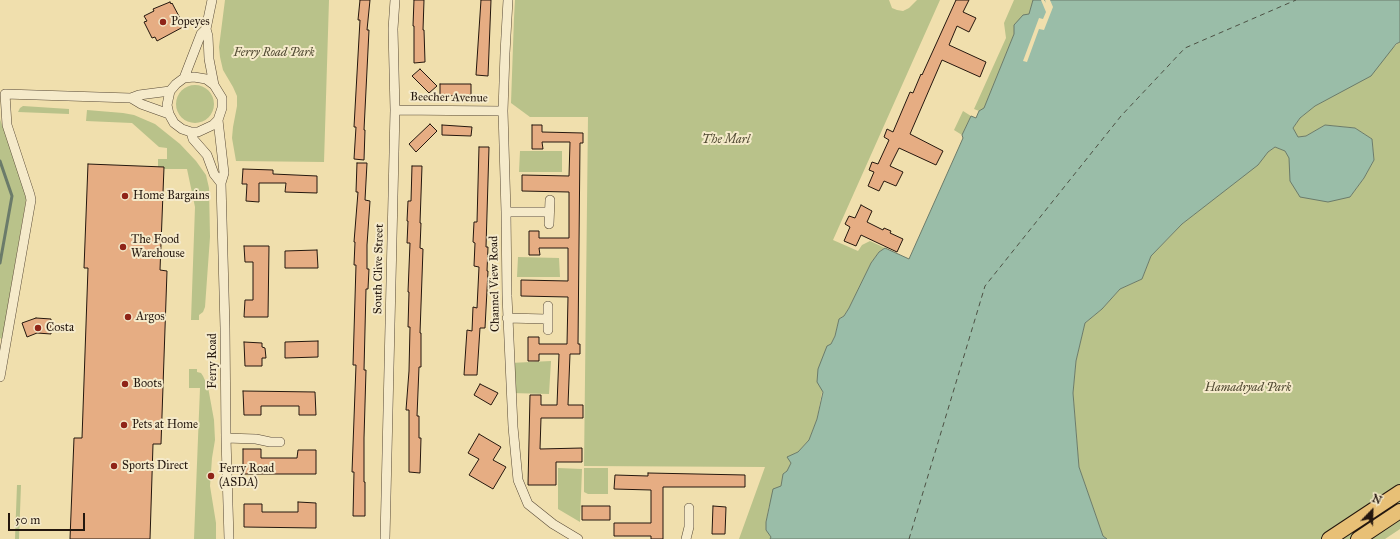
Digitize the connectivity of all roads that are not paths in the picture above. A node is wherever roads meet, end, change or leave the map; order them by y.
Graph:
1 (212, 0) edge
2 (395, 0) edge
3 (508, 0) edge
4 (206, 30) junction
5 (184, 78) junction
6 (214, 85) junction
7 (170, 91) junction
8 (131, 98) junction
9 (395, 110) junction
10 (503, 111) junction
11 (169, 114) junction
12 (218, 120) junction
13 (191, 132) junction
14 (221, 183) junction
15 (550, 200) dead end
16 (506, 212) junction
17 (549, 212) junction
18 (549, 224) dead end
19 (548, 306) dead end
20 (507, 318) junction
21 (547, 319) junction
22 (548, 330) dead end
23 (0, 377) edge
24 (226, 438) junction
25 (280, 442) dead end
26 (1400, 492) edge
27 (689, 508) dead end
28 (1400, 511) edge
29 (229, 539) edge
30 (385, 539) edge
31 (578, 539) edge
32 (686, 539) edge
33 (1329, 539) edge
34 (1358, 539) edge

1 - 4 street, Ferry Road
2 - 9 street, South Clive Street
3 - 10 street, Channel View Road
4 - 5 street, Ferry Road
4 - 6 street, Ferry Road
5 - 6 street
5 - 7 street, Ferry Road
6 - 12 street, Ferry Road
7 - 8 street
7 - 11 street
8 - 11 street
8 - 23 street
9 - 10 street, Beecher Avenue
9 - 30 street, South Clive Street
10 - 16 street, Channel View Road
11 - 13 street
12 - 13 street
12 - 14 street, Ferry Road
13 - 14 street, Ferry Road
14 - 24 street, Ferry Road
15 - 17 street
16 - 17 street
16 - 20 street, Channel View Road
17 - 18 street
19 - 21 street
20 - 21 street
20 - 31 street, Channel View Road
21 - 22 street
24 - 25 street
24 - 29 street, Ferry Road
26 - 33 main road
27 - 32 street
28 - 34 main road

